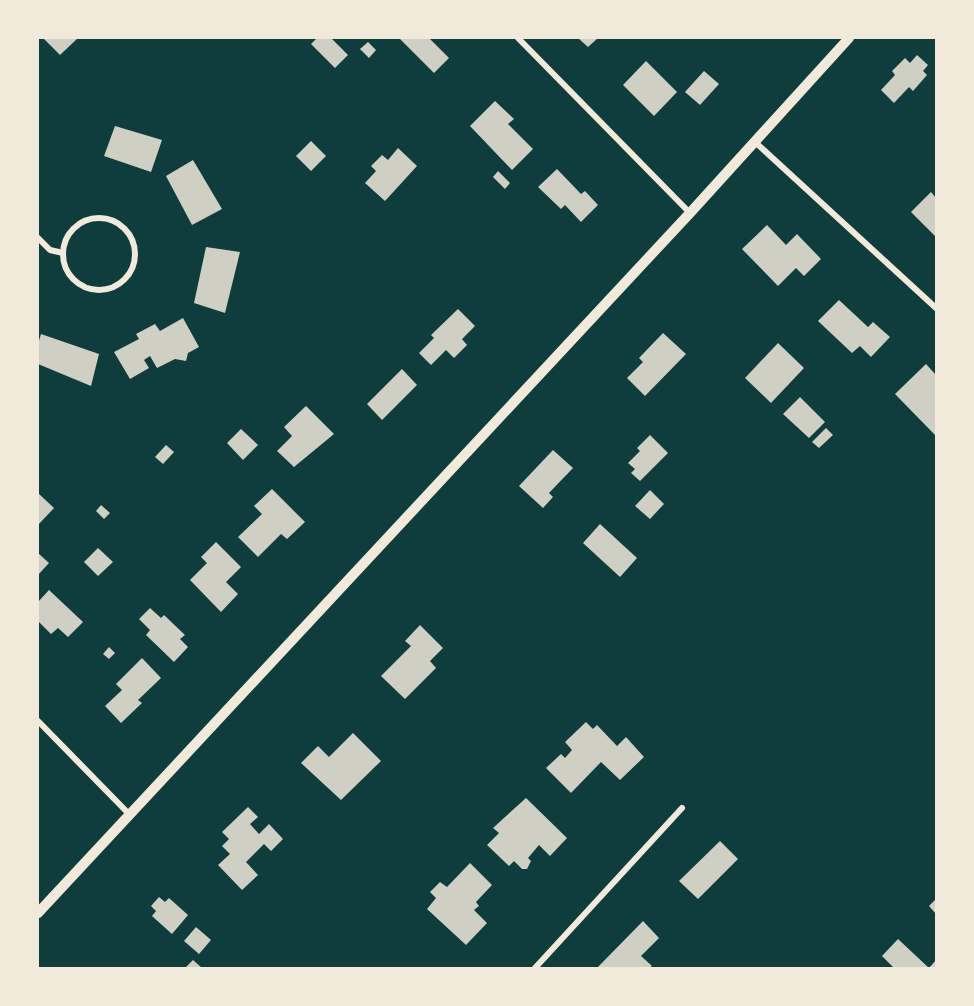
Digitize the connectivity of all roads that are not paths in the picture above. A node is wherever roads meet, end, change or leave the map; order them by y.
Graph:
1 (518, 38) edge
2 (849, 38) edge
3 (755, 142) junction
4 (690, 213) junction
5 (38, 238) edge
6 (63, 253) junction
7 (936, 308) edge
8 (38, 721) edge
9 (682, 808) dead end
10 (130, 815) junction
11 (38, 913) edge
12 (534, 969) edge

1 - 4 street
2 - 3 street
3 - 4 street
3 - 7 street
4 - 10 street
5 - 6 street
6 - 6 street
8 - 10 street
9 - 12 street
10 - 11 street

